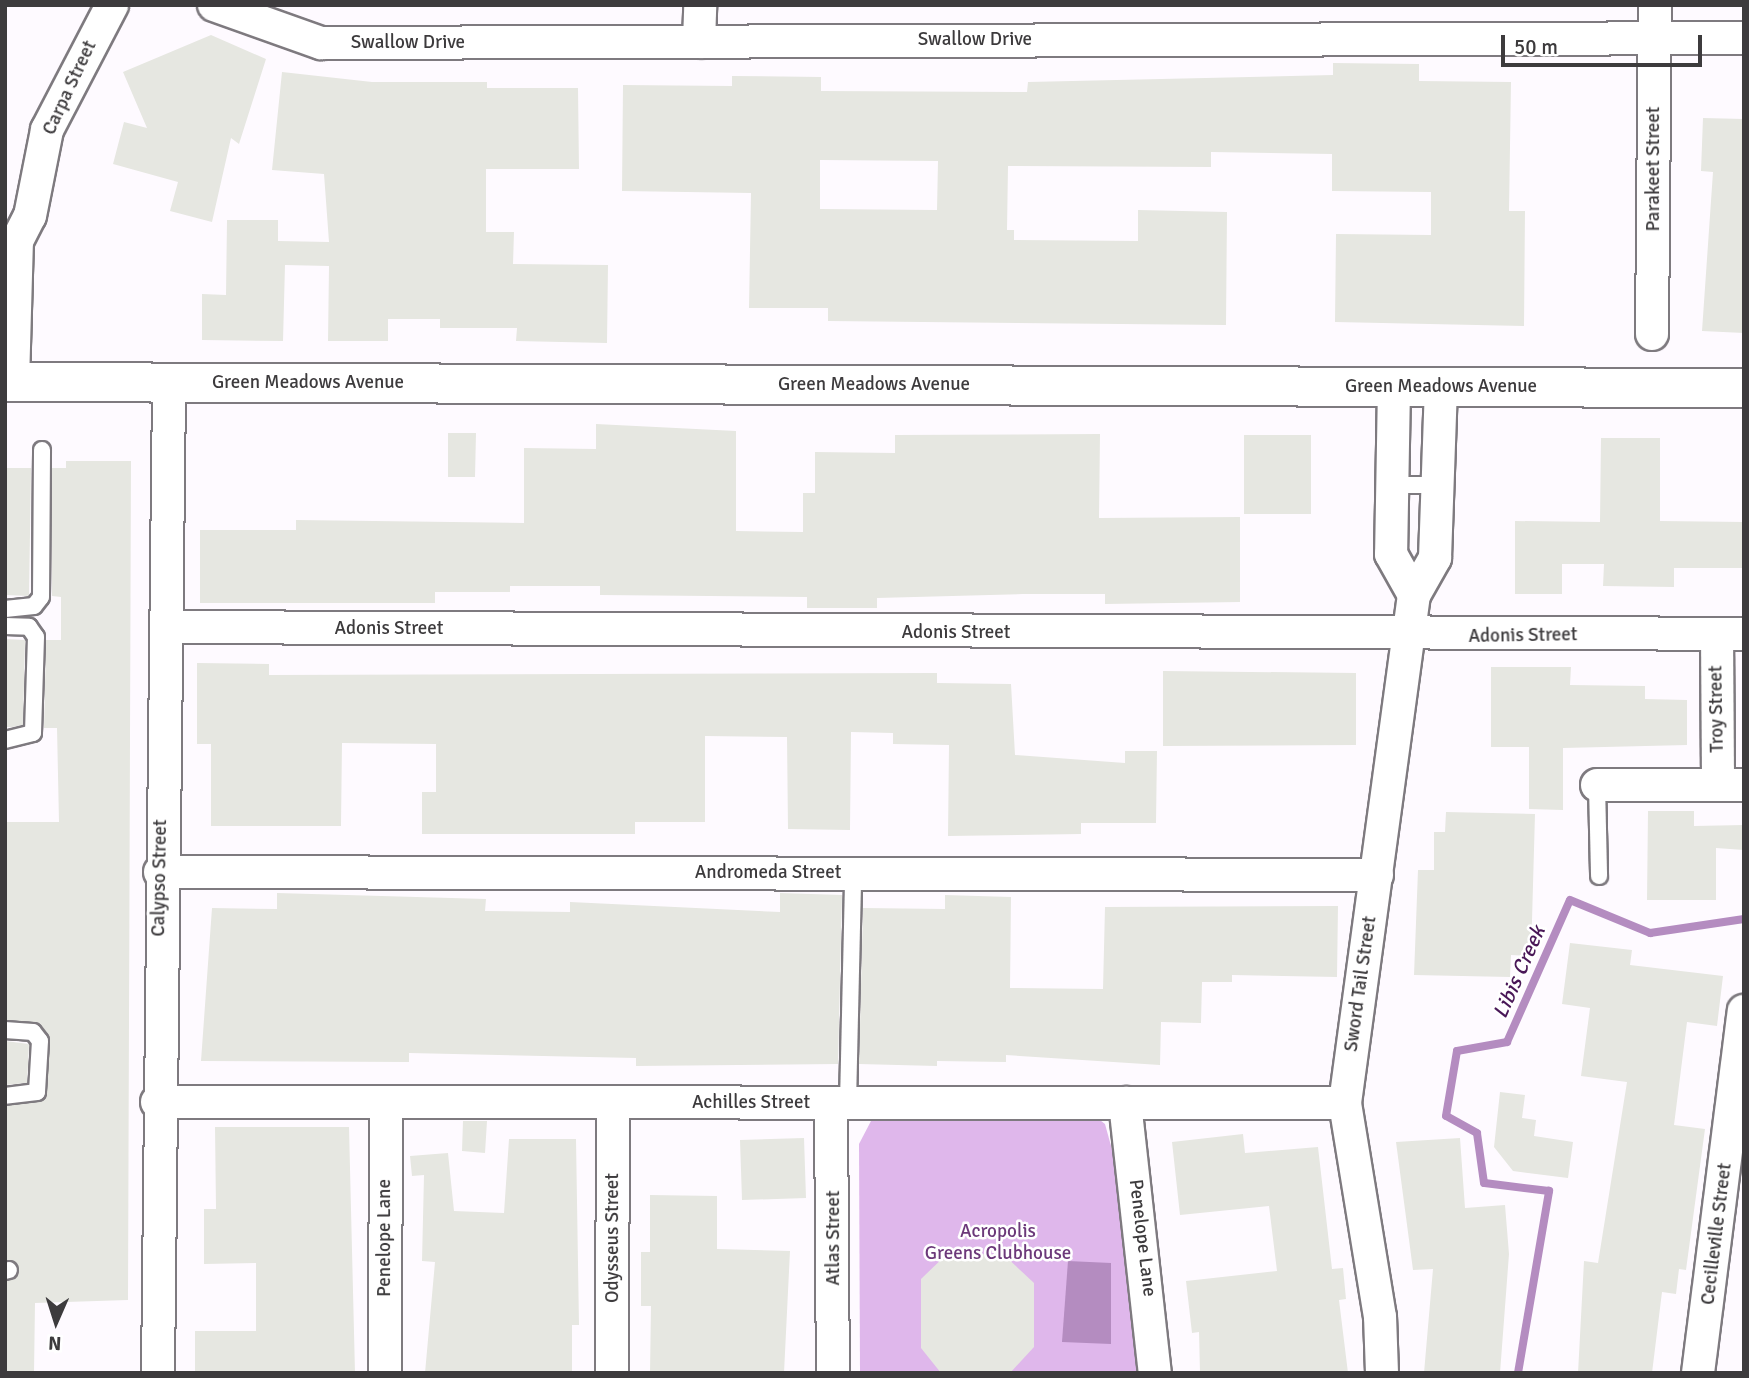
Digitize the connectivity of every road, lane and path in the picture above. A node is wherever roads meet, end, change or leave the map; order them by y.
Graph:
1 (112, 5) edge
2 (214, 5) edge
3 (700, 5) edge
4 (1655, 5) edge
5 (1655, 37) junction
6 (1744, 38) edge
7 (699, 42) junction
8 (1652, 334) dead end
9 (18, 382) edge
10 (169, 383) junction
11 (1394, 387) junction
12 (1441, 387) junction
13 (1744, 388) edge
14 (43, 450) dead end
15 (1394, 485) junction
16 (1437, 485) junction
17 (1414, 595) junction
18 (5, 609) edge
19 (5, 626) edge
20 (168, 627) junction
21 (1730, 634) edge
22 (1413, 637) junction
23 (5, 740) edge
24 (1597, 785) joint
25 (1731, 785) edge
26 (160, 872) junction
27 (853, 874) junction
28 (1377, 875) junction
29 (1599, 876) dead end
30 (1744, 1011) edge
31 (5, 1030) edge
32 (5, 1097) edge
33 (157, 1102) junction
34 (386, 1102) junction
35 (613, 1102) junction
36 (839, 1103) junction
37 (1125, 1103) junction
38 (1345, 1103) junction
39 (159, 1373) edge
40 (385, 1373) edge
41 (612, 1373) edge
42 (833, 1373) edge
43 (1154, 1373) edge
44 (1382, 1373) edge
45 (1698, 1373) edge

1 - 9 street, Carpa Street
2 - 7 street, Swallow Drive
3 - 7 street
4 - 5 street, Parakeet Street
5 - 6 street, Swallow Drive
5 - 7 street, Swallow Drive
5 - 8 street, Parakeet Street
9 - 10 street, Green Meadows Avenue
10 - 11 street, Green Meadows Avenue
10 - 20 street, Calypso Street
11 - 12 street, Green Meadows Avenue
11 - 15 street
12 - 13 street, Green Meadows Avenue
12 - 16 street, Sword Tail Street
14 - 18 lane
15 - 16 lane
15 - 17 street
16 - 17 street, Sword Tail Street
17 - 22 street, Sword Tail Street
19 - 23 lane
20 - 22 street, Adonis Street
20 - 26 street, Calypso Street
21 - 22 street, Adonis Street
21 - 25 street, Troy Street
22 - 28 street, Sword Tail Street
24 - 25 street, Troy Street
24 - 29 lane
26 - 27 street, Andromeda Street
26 - 33 street, Calypso Street
27 - 28 street, Andromeda Street
27 - 36 lane
28 - 38 street, Sword Tail Street
30 - 45 street, Cecilleville Street
31 - 32 lane
33 - 34 street, Achilles Street
33 - 39 street, Calypso Street
34 - 35 street, Achilles Street
34 - 40 street, Penelope Lane
35 - 36 street, Achilles Street
35 - 41 street, Odysseus Street
36 - 37 street, Achilles Street
36 - 42 street, Atlas Street
37 - 38 street, Achilles Street
37 - 43 street, Penelope Lane
38 - 44 street, Sword Tail Street

